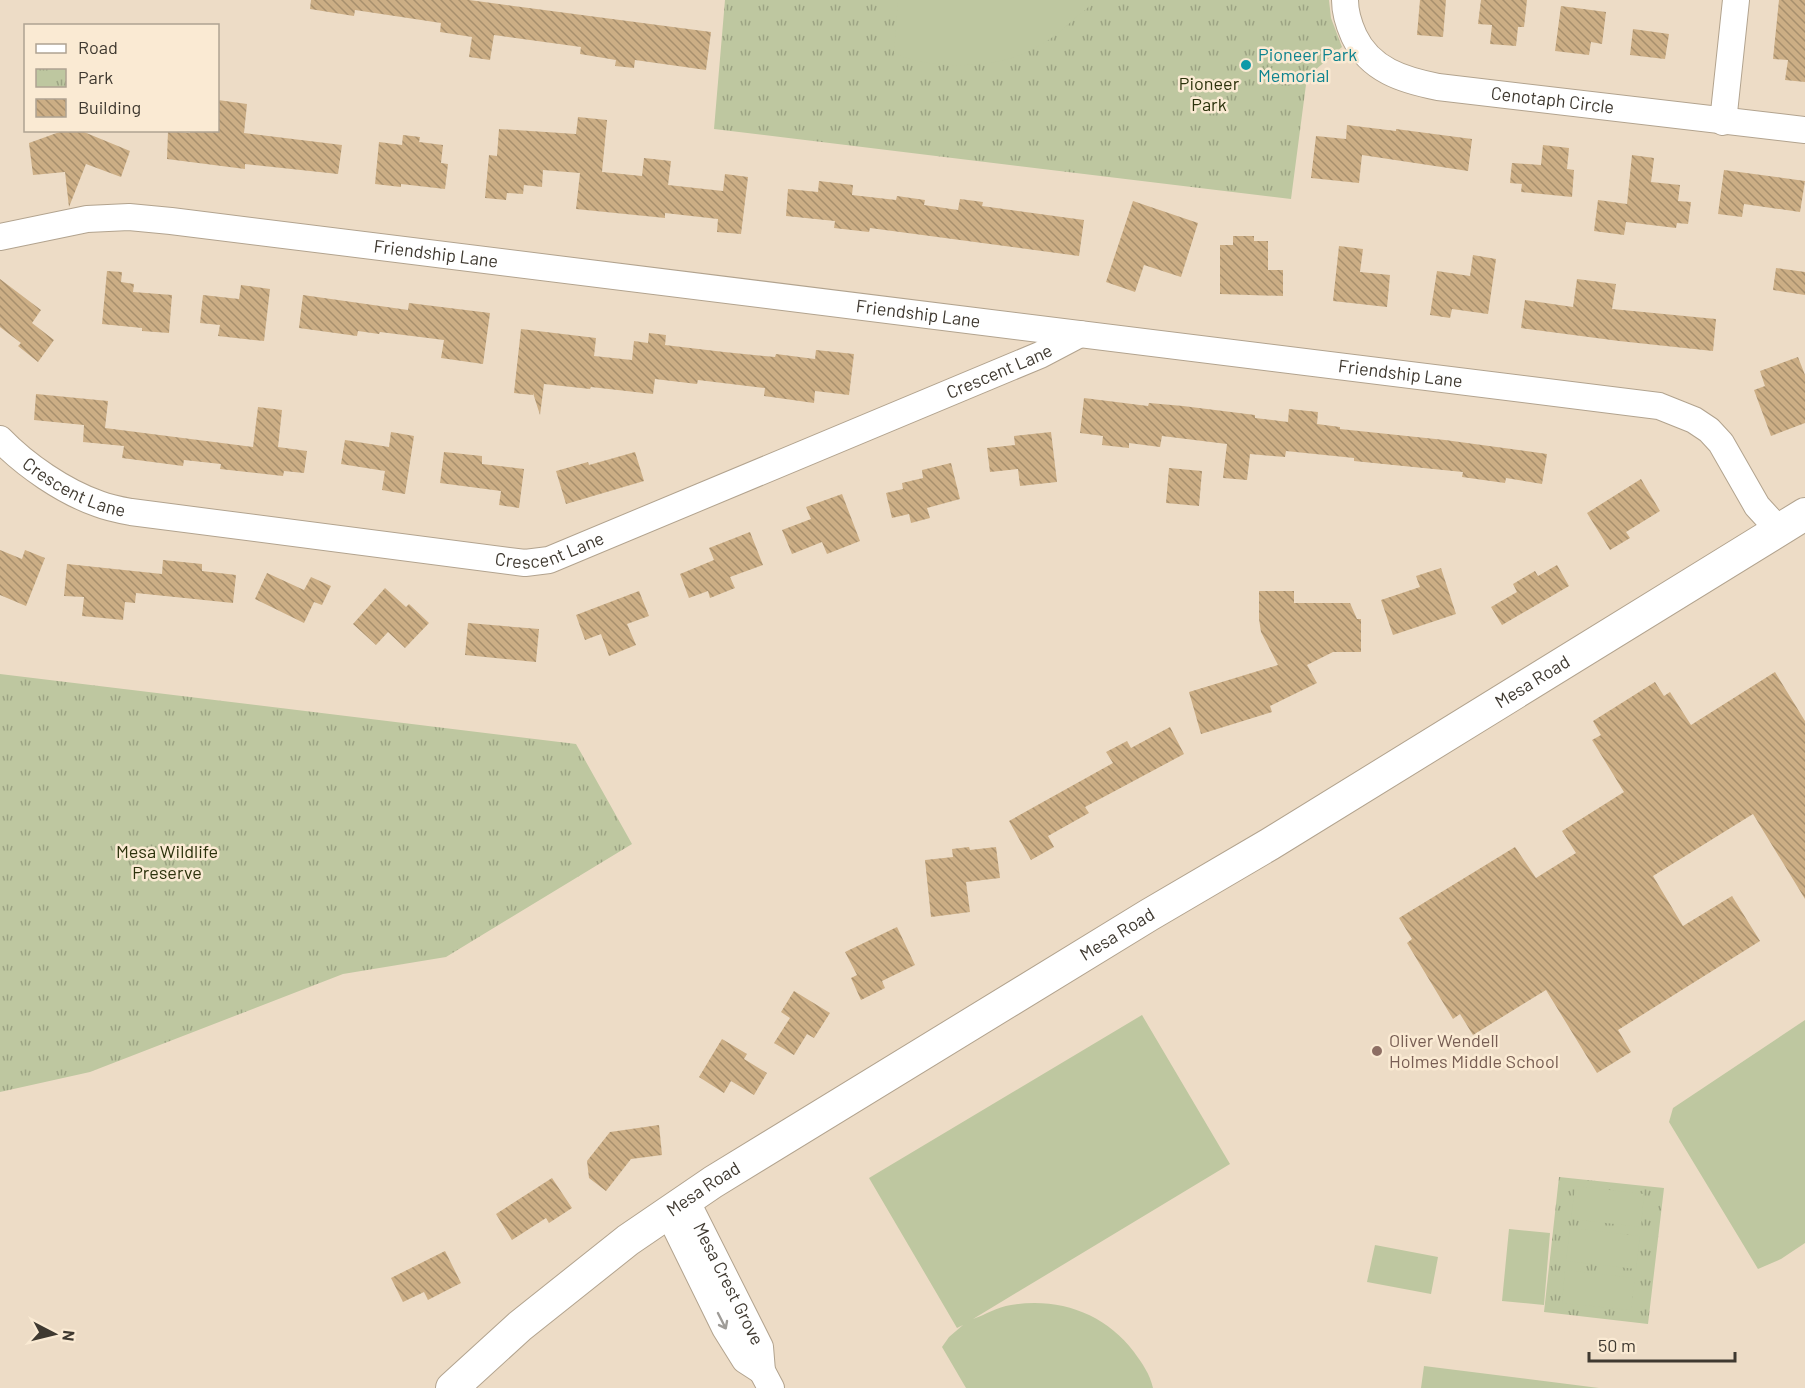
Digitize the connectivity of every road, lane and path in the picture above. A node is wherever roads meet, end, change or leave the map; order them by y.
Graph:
1 (1345, 0) edge
2 (1736, 0) edge
3 (1723, 122) junction
4 (1805, 130) edge
5 (0, 237) edge
6 (1080, 334) junction
7 (0, 439) edge
8 (1792, 522) edge
9 (677, 1206) junction
10 (767, 1380) edge
11 (452, 1388) edge

1 - 3 street, Cenotaph Circle
2 - 3 street
3 - 4 street, Cenotaph Circle
5 - 6 street, Friendship Lane
6 - 7 street, Crescent Lane
6 - 8 street, Friendship Lane
8 - 9 main road, Mesa Road
9 - 10 street, Mesa Crest Grove
9 - 11 main road, Mesa Road

